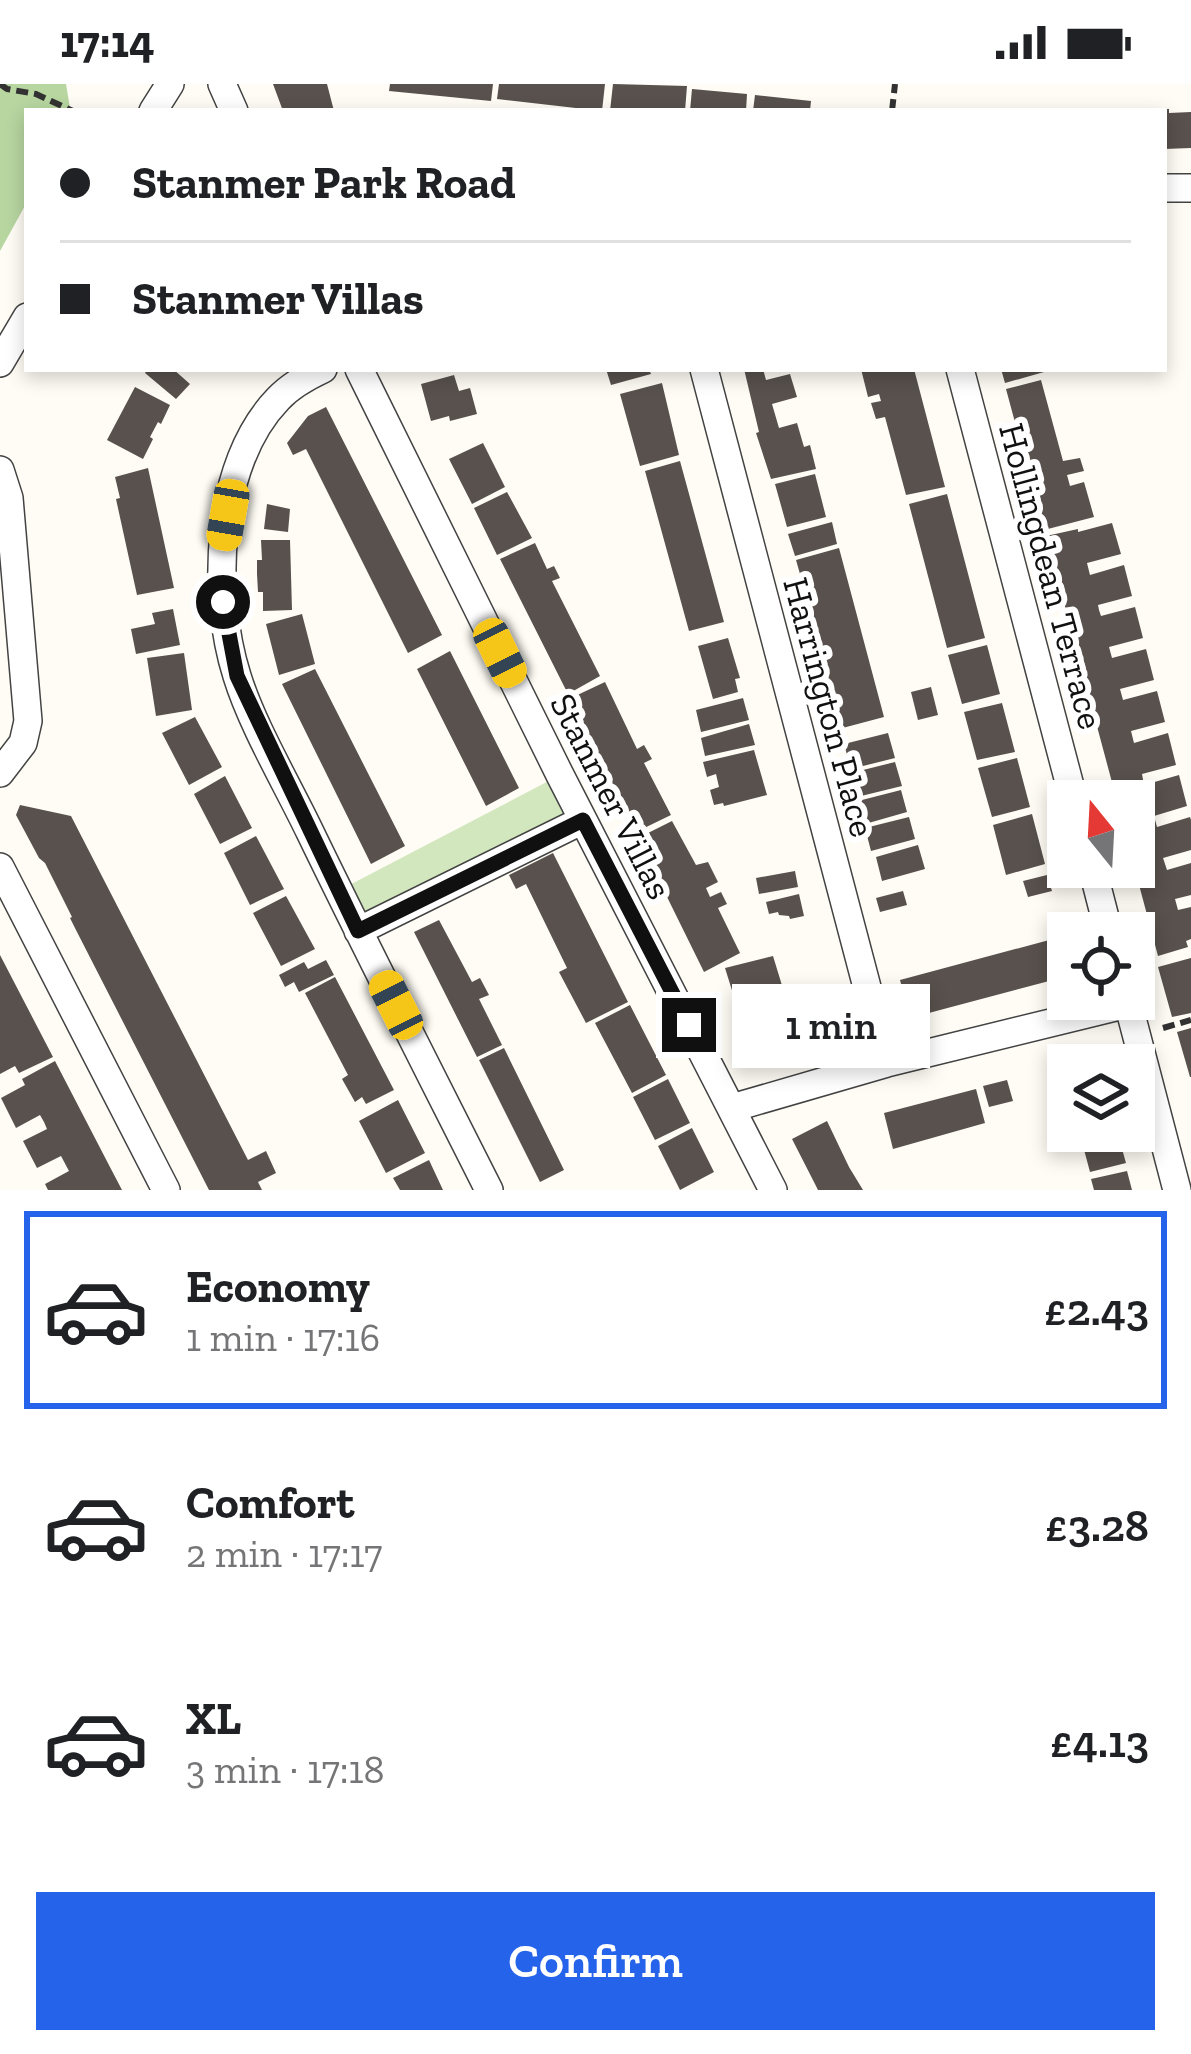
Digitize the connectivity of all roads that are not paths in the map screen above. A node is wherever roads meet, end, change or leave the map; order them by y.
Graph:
1 (24, 322) edge
2 (0, 363) edge
3 (317, 372) edge
4 (360, 372) edge
5 (705, 372) edge
6 (961, 372) edge
7 (0, 470) edge
8 (0, 772) edge
9 (1068, 780) edge
10 (583, 820) junction
11 (0, 867) edge
12 (358, 931) junction
13 (1057, 1020) edge
14 (1133, 1020) edge
15 (887, 1063) junction
16 (732, 1108) junction
17 (166, 1190) edge
18 (489, 1190) edge
19 (773, 1190) edge
20 (1177, 1190) edge

1 - 2 street
3 - 12 street
4 - 10 street, Stanmer Villas
5 - 15 street, Harrington Place
6 - 9 street, Hollingdean Terrace
7 - 8 street
10 - 12 street
10 - 16 street, Stanmer Villas
11 - 17 street
12 - 18 street
13 - 15 street
14 - 20 street
15 - 16 street
16 - 19 street, Stanmer Villas

